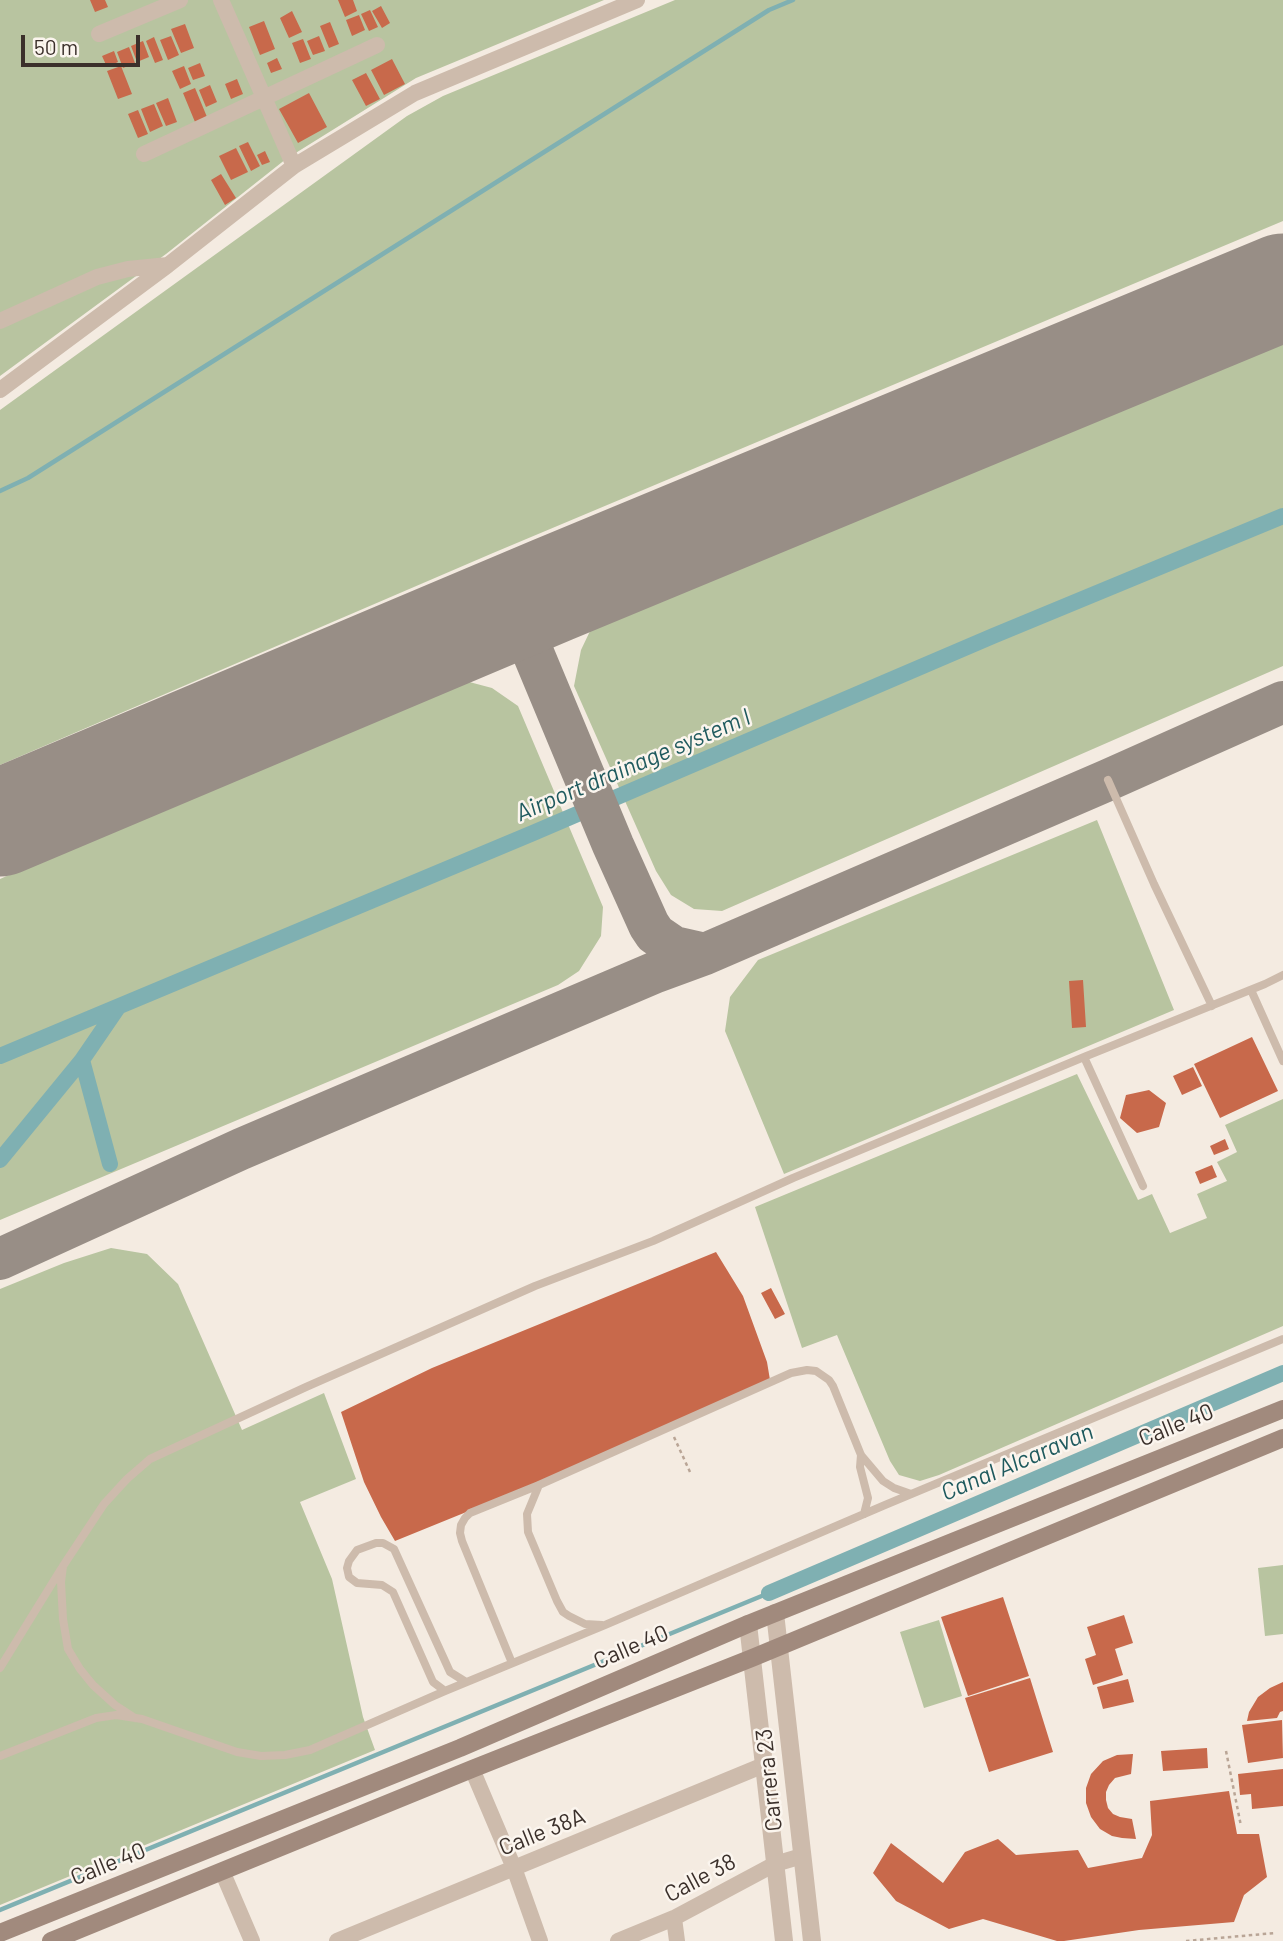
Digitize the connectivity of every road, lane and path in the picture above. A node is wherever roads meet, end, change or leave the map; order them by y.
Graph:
1 (180, 0) edge
2 (221, 0) edge
3 (637, 0) edge
4 (99, 34) dead end
5 (377, 45) dead end
6 (264, 98) junction
7 (144, 155) dead end
8 (294, 166) junction
9 (168, 265) junction
10 (0, 321) edge
11 (0, 390) edge
12 (1108, 780) dead end
13 (1283, 975) edge
14 (1251, 990) junction
15 (1212, 1006) junction
16 (1084, 1057) junction
17 (1283, 1060) edge
18 (1143, 1186) dead end
19 (1283, 1339) edge
20 (1283, 1409) edge
21 (670, 1427) junction
22 (1283, 1438) edge
23 (861, 1455) junction
24 (690, 1472) dead end
25 (539, 1485) junction
26 (911, 1494) junction
27 (864, 1514) junction
28 (63, 1566) junction
29 (775, 1613) junction
30 (748, 1623) junction
31 (605, 1625) junction
32 (779, 1647) junction
33 (752, 1658) junction
34 (512, 1663) junction
35 (0, 1668) edge
36 (466, 1682) junction
37 (445, 1691) junction
38 (135, 1718) junction
39 (1226, 1751) dead end
40 (0, 1756) edge
41 (764, 1765) junction
42 (472, 1769) junction
43 (1241, 1826) dead end
44 (802, 1856) junction
45 (775, 1864) junction
46 (514, 1868) junction
47 (222, 1871) junction
48 (674, 1918) junction
49 (0, 1933) edge
50 (1275, 1933) dead end
51 (639, 1937) edge
52 (51, 1941) edge
53 (252, 1941) edge
54 (337, 1941) edge
55 (540, 1941) edge
56 (618, 1941) edge
57 (677, 1941) edge
58 (784, 1941) edge
59 (812, 1941) edge
60 (1186, 1941) edge

1 - 4 street
2 - 6 street
3 - 8 street
5 - 6 street
6 - 7 street
6 - 8 street
8 - 9 street
9 - 10 street
9 - 11 street
12 - 15 lane
13 - 14 lane
14 - 15 lane
14 - 17 lane
15 - 16 lane
16 - 18 lane
16 - 28 lane
19 - 26 lane
20 - 29 main road, Calle 40
21 - 23 lane
21 - 24 path
21 - 25 lane
22 - 32 main road
23 - 26 lane
23 - 27 lane
25 - 31 lane
25 - 34 lane
26 - 27 lane
27 - 31 lane
28 - 35 lane
28 - 38 lane
29 - 30 main road, Calle 40
29 - 32 street, Carrera 23
30 - 33 street, Carrera 23
30 - 49 main road, Calle 40
31 - 34 lane
32 - 33 main road
32 - 44 street, Carrera 23
33 - 41 street, Carrera 23
33 - 42 main road
34 - 36 lane
36 - 37 lane
36 - 37 lane
37 - 38 lane
38 - 40 lane
39 - 43 path
41 - 45 street, Carrera 23
41 - 46 street, Calle 38A
42 - 46 street
42 - 47 main road
44 - 45 street, Calle 38
44 - 59 street, Carrera 23
45 - 48 street, Calle 38
45 - 58 street, Carrera 23
46 - 54 street, Calle 38A
46 - 55 street
47 - 52 main road
47 - 53 street
48 - 51 street, Calle 38
48 - 57 street
50 - 60 path
51 - 56 street, Calle 38

